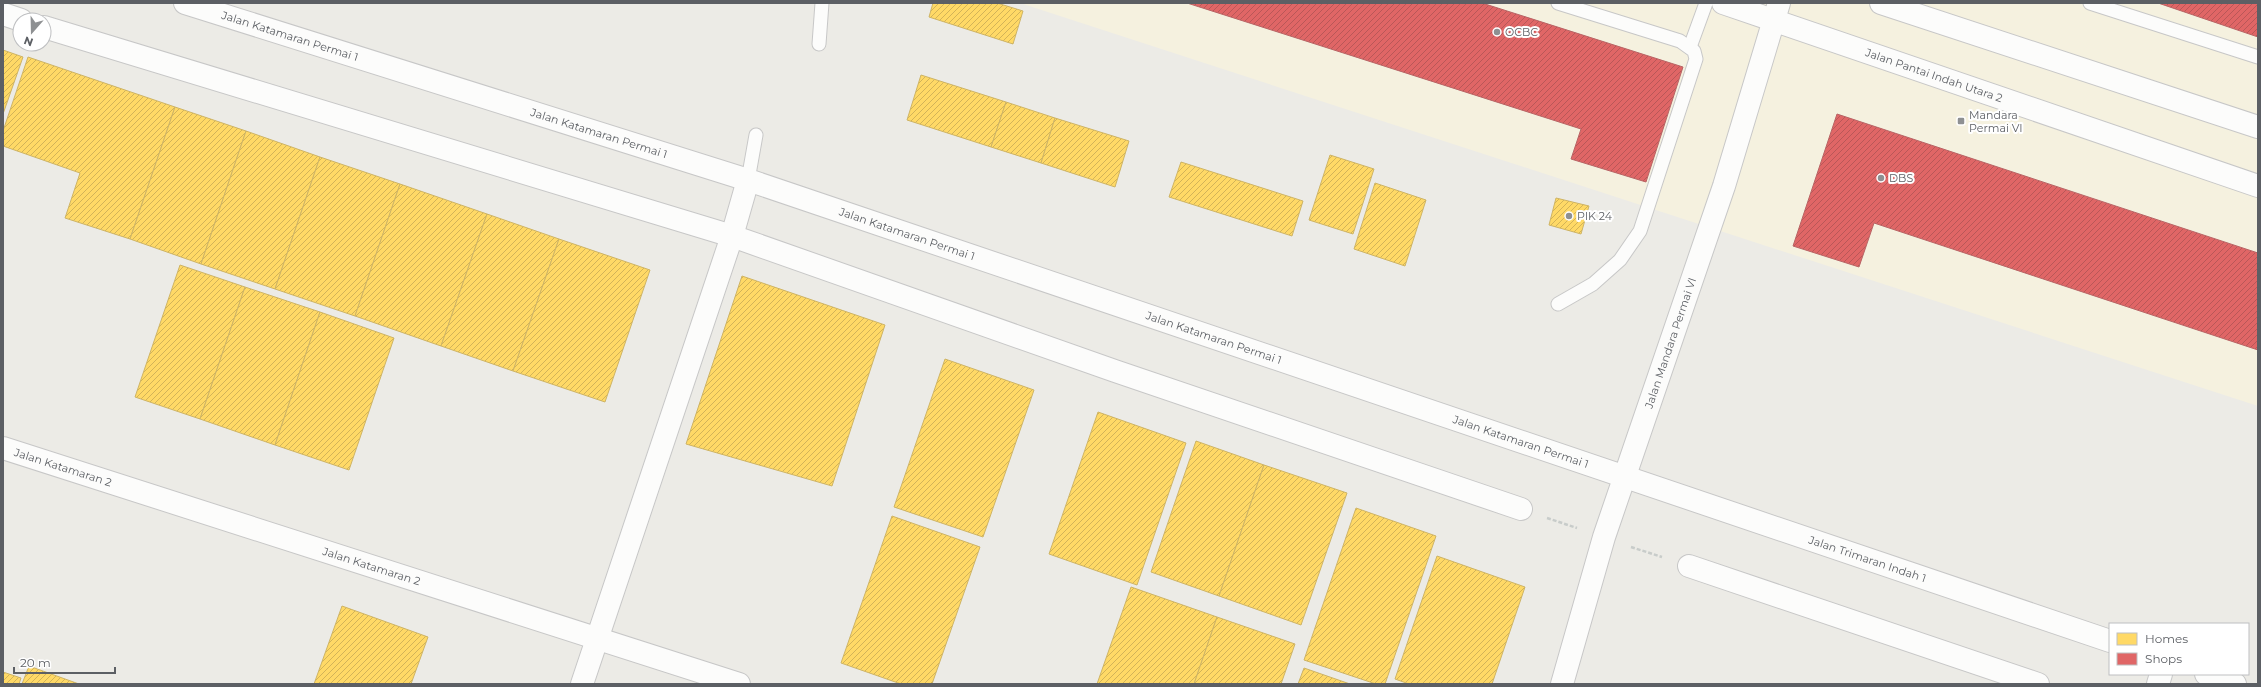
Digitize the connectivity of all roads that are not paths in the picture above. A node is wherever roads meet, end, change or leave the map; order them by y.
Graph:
1 (185, 3) edge
2 (822, 3) edge
3 (1558, 3) edge
4 (1706, 3) edge
5 (1723, 3) edge
6 (1881, 3) edge
7 (2090, 3) edge
8 (1777, 11) edge
9 (52, 29) edge
10 (819, 44) dead end
11 (1690, 46) junction
12 (2258, 57) edge
13 (2258, 127) edge
14 (756, 135) dead end
15 (748, 180) junction
16 (2258, 186) edge
17 (732, 236) junction
18 (1558, 304) dead end
19 (3, 448) edge
20 (1625, 478) junction
21 (1521, 509) dead end
22 (1689, 566) dead end
23 (598, 637) junction
24 (2109, 641) edge
25 (2209, 675) edge
26 (582, 684) edge
27 (740, 684) edge
28 (1562, 684) edge
29 (2038, 684) edge
30 (2234, 684) edge

1 - 15 street, Jalan Katamaran Permai 1
2 - 10 lane
3 - 11 lane
4 - 11 lane
5 - 8 street, Jalan Pantai Indah Utara 2
6 - 13 street
7 - 12 lane
8 - 16 street, Jalan Pantai Indah Utara 2
8 - 20 street, Jalan Mandara Permai VI
9 - 17 street
11 - 18 lane
14 - 15 lane
15 - 17 street
15 - 20 street, Jalan Katamaran Permai 1
17 - 21 street
17 - 23 street
19 - 23 street, Jalan Katamaran 2
20 - 24 street, Jalan Trimaran Indah 1
20 - 28 street, Jalan Mandara Permai VI
22 - 29 street
23 - 26 street
23 - 27 street, Jalan Katamaran 2
25 - 30 street

